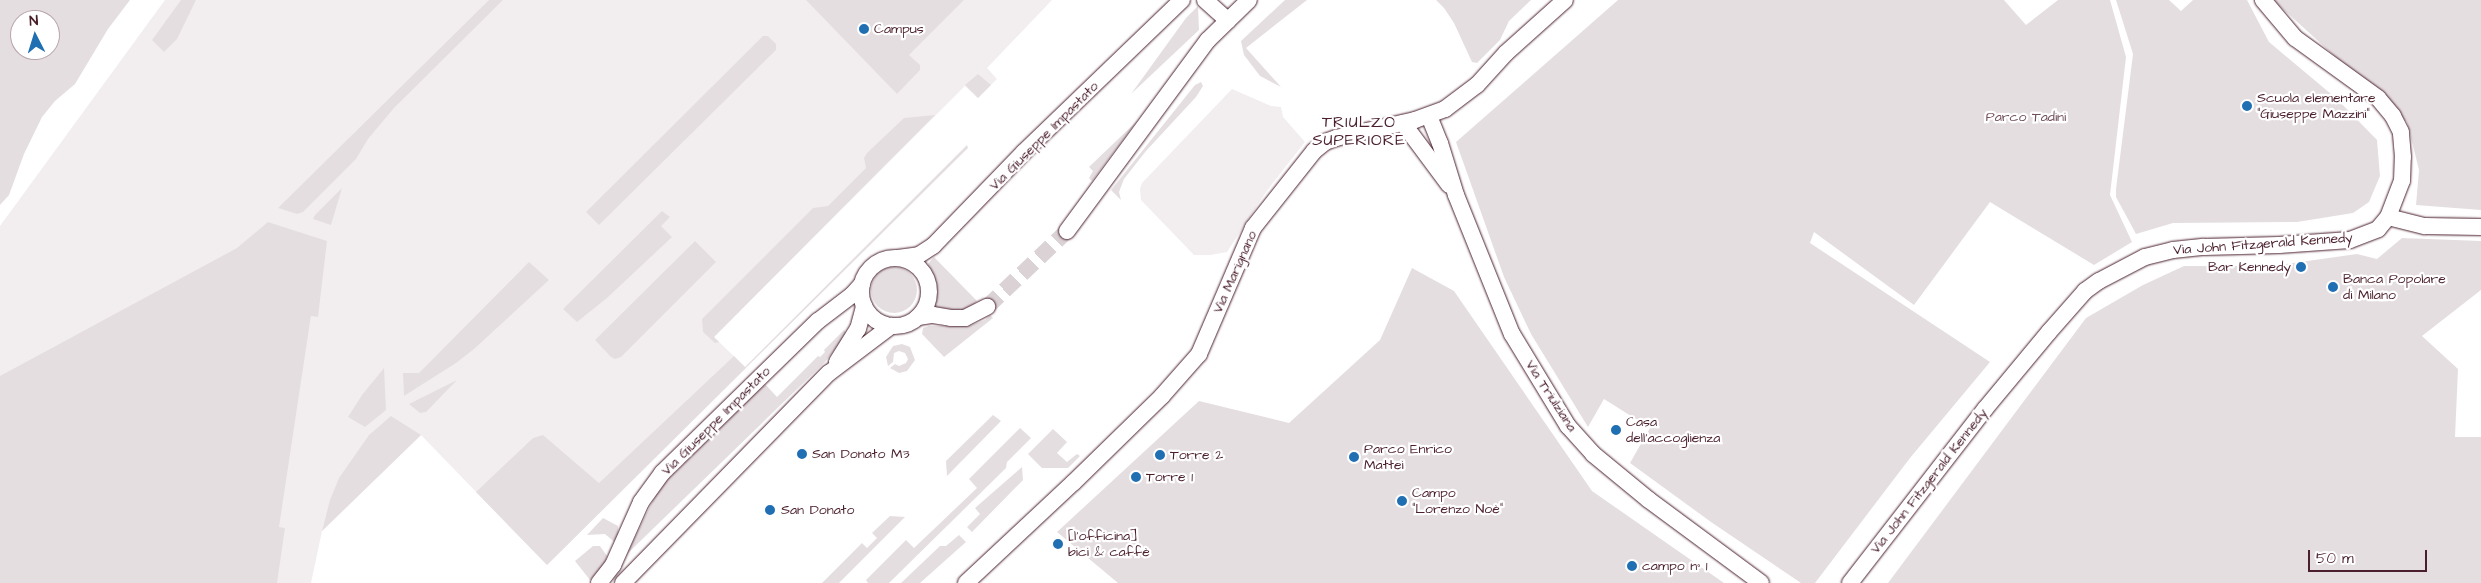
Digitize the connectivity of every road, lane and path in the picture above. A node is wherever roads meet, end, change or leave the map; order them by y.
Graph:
1 (1182, 0) edge
2 (1205, 0) edge
3 (1249, 0) edge
4 (1565, 0) edge
5 (2263, 0) edge
6 (1228, 21) junction
7 (1429, 116) junction
8 (1404, 123) junction
9 (1456, 195) junction
10 (2388, 217) junction
11 (2481, 228) edge
12 (1067, 231) tunnel mouth
13 (898, 258) junction
14 (862, 284) junction
15 (864, 306) junction
16 (987, 307) tunnel mouth
17 (918, 317) junction
18 (891, 326) junction
19 (829, 373) junction
20 (665, 539) junction
21 (600, 583) edge
22 (623, 583) edge
23 (966, 583) edge
24 (1761, 583) edge
25 (1850, 583) edge

1 - 13 street, Via Giuseppe Impastato
2 - 6 street
3 - 6 street
4 - 7 street, Via Marignano
5 - 10 street, Via John Fitzgerald Kennedy
6 - 12 street
7 - 8 street, Via Marignano
7 - 9 street, Via Triulziana
8 - 9 street, Via Triulziana
8 - 23 street, Via Marignano
9 - 24 street, Via Triulziana
10 - 11 street
10 - 25 street, Via John Fitzgerald Kennedy
13 - 14 street
13 - 17 street
14 - 15 street
14 - 21 street, Via Giuseppe Impastato
15 - 18 street
15 - 19 street
16 - 17 street
17 - 18 street
18 - 19 street, Via Giuseppe Impastato
19 - 20 street, Via Giuseppe Impastato
20 - 21 street, Via Giuseppe Impastato
20 - 22 street, Via Giuseppe Impastato

